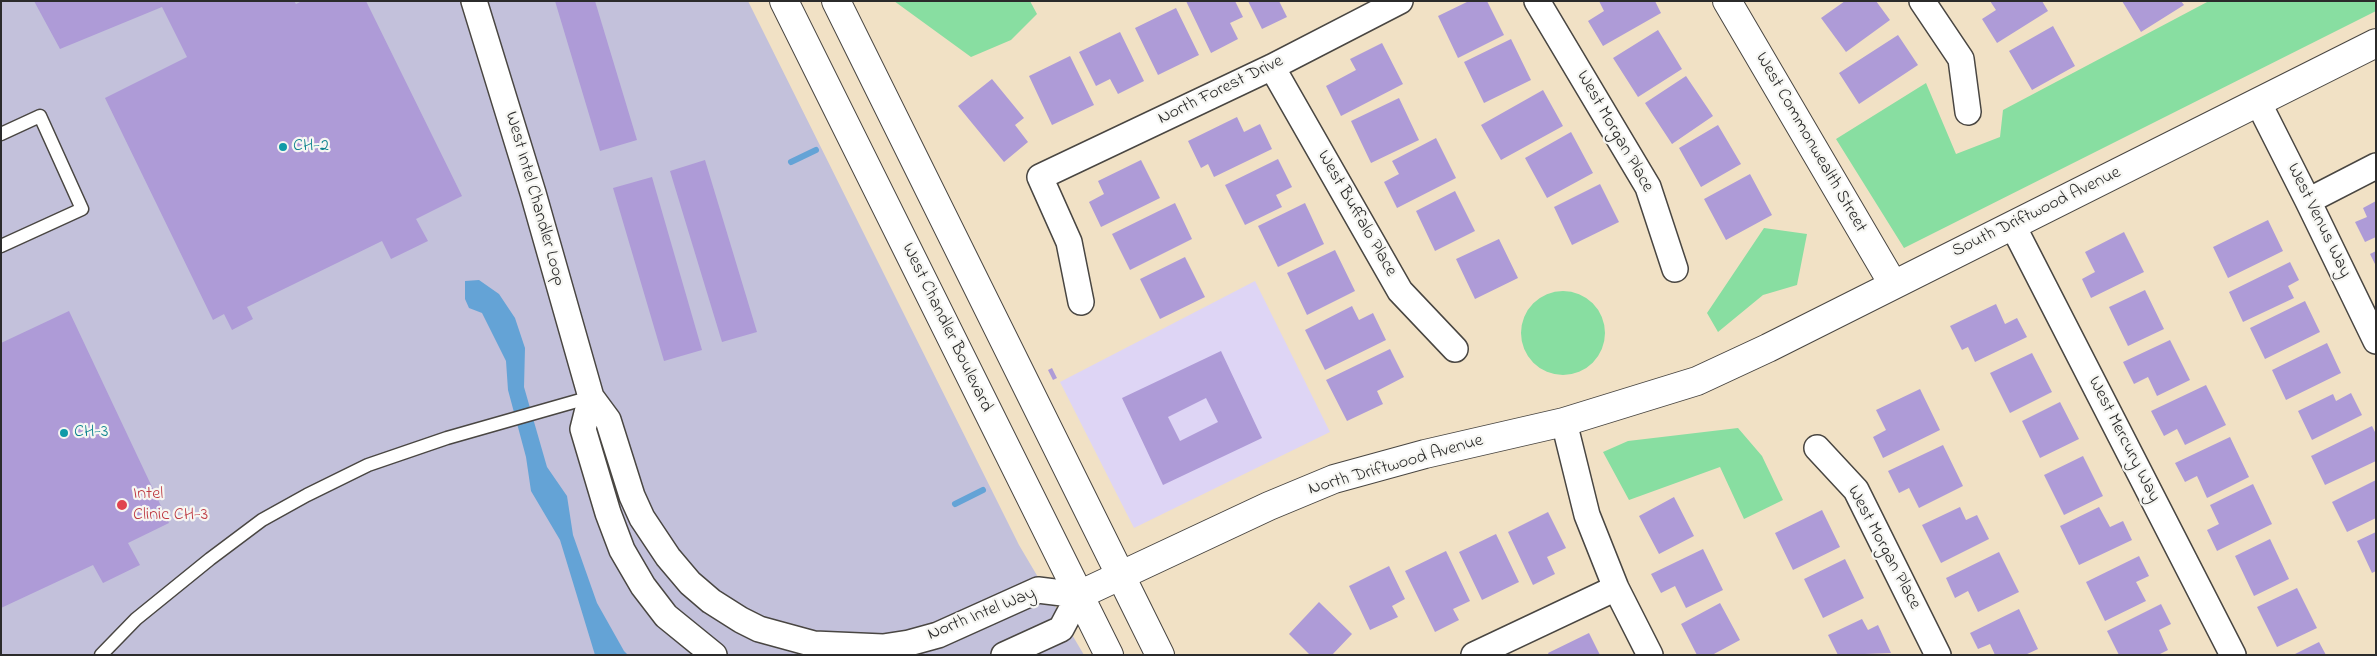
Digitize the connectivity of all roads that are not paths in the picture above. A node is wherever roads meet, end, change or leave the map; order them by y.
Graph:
1 (474, 1) edge
2 (784, 1) edge
3 (836, 1) edge
4 (1400, 1) edge
5 (1537, 1) edge
6 (1728, 1) edge
7 (1922, 1) edge
8 (2376, 43) edge
9 (1272, 67) junction
10 (2258, 102) junction
11 (1968, 112) dead end
12 (1, 134) edge
13 (2376, 166) edge
14 (2308, 201) junction
15 (2013, 226) junction
16 (1, 246) edge
17 (1675, 269) dead end
18 (1893, 284) junction
19 (1082, 302) dead end
20 (2376, 341) edge
21 (1455, 349) dead end
22 (1697, 381) joint
23 (591, 397) junction
24 (1564, 422) junction
25 (1817, 448) dead end
26 (1120, 576) junction
27 (1616, 588) junction
28 (1079, 595) junction
29 (813, 649) edge
30 (101, 655) edge
31 (714, 655) edge
32 (1004, 655) edge
33 (1109, 655) edge
34 (1160, 655) edge
35 (1474, 655) edge
36 (1650, 655) edge
37 (1938, 655) edge
38 (2233, 655) edge

1 - 23 street, West Intel Chandler Loop
2 - 28 street, West Chandler Boulevard
3 - 26 street
4 - 9 street, North Forest Drive
5 - 17 street, West Morgan Place
6 - 18 street, West Commonwealth Street
7 - 11 street
8 - 10 street, South Driftwood Avenue
9 - 19 street, North Forest Drive
9 - 21 street, West Buffalo Place
10 - 14 street, West Venus Way
10 - 15 street, South Driftwood Avenue
12 - 16 lane
13 - 14 street
14 - 20 street, West Venus Way
15 - 18 street, South Driftwood Avenue
15 - 38 street, West Mercury Way
18 - 22 street, South Driftwood Avenue
22 - 24 street, North Driftwood Avenue
23 - 29 street, West Intel Chandler Loop
23 - 30 lane
23 - 31 street, West Intel Chandler Loop
24 - 26 street, North Driftwood Avenue
24 - 27 street
25 - 37 street, West Morgan Place
26 - 28 street, North Driftwood Avenue
26 - 34 street
27 - 35 street
27 - 36 street
28 - 29 street, North Intel Way
28 - 32 street
28 - 33 street, West Chandler Boulevard

